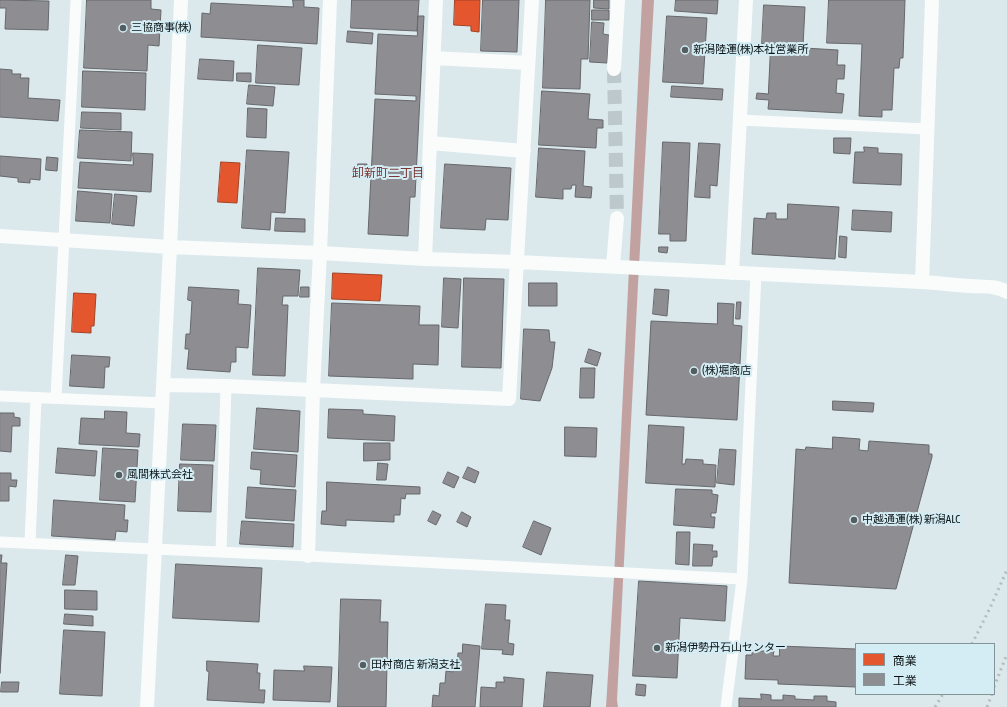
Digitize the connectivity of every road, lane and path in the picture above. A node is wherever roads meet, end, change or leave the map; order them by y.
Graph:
1 (76, 0) edge
2 (181, 0) edge
3 (330, 0) edge
4 (436, 0) edge
5 (532, 0) edge
6 (618, 0) edge
7 (746, 0) edge
8 (932, 0) edge
9 (433, 58) junction
10 (528, 63) junction
11 (614, 69) tunnel mouth
12 (740, 120) junction
13 (927, 129) junction
14 (430, 142) junction
15 (524, 151) junction
16 (617, 218) tunnel mouth
17 (0, 236) edge
18 (64, 240) junction
19 (170, 247) junction
20 (320, 253) junction
21 (425, 259) junction
22 (518, 262) junction
23 (614, 266) junction
24 (732, 272) junction
25 (756, 274) junction
26 (922, 282) junction
27 (1007, 292) edge
28 (163, 385) junction
29 (226, 386) junction
30 (313, 390) junction
31 (0, 396) edge
32 (36, 398) junction
33 (56, 398) junction
34 (163, 403) junction
35 (0, 542) edge
36 (30, 543) junction
37 (155, 549) junction
38 (221, 552) junction
39 (308, 556) junction
40 (742, 579) junction
41 (147, 707) edge
42 (726, 707) edge

1 - 18 street
2 - 19 street
3 - 20 street
4 - 9 street
5 - 10 street
6 - 11 street
7 - 12 street
8 - 13 street
9 - 10 street
9 - 14 street
10 - 15 street
12 - 13 street
12 - 24 street
13 - 26 street
14 - 15 street
14 - 21 street
15 - 22 street
16 - 23 street
17 - 18 street
18 - 19 street
18 - 33 street
19 - 20 street
19 - 28 street
20 - 21 street
20 - 30 street
21 - 22 street
22 - 23 street
22 - 30 street
23 - 24 street
24 - 25 street
25 - 26 street
25 - 40 street
26 - 27 street
28 - 29 street
28 - 34 street
29 - 30 street
29 - 38 street
30 - 39 street
31 - 32 street
32 - 33 street
32 - 36 street
33 - 34 street
34 - 37 street
35 - 36 street
36 - 37 street
37 - 38 street
37 - 41 street
38 - 39 street
39 - 40 street
40 - 42 street

